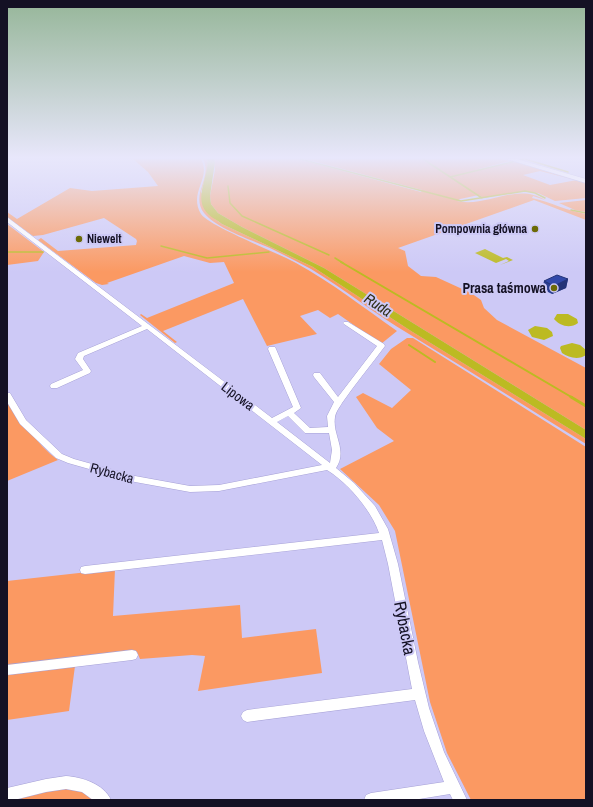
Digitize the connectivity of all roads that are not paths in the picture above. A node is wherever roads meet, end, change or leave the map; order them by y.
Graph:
1 (7, 219) edge
2 (346, 323) dead end
3 (147, 326) junction
4 (272, 349) dead end
5 (317, 375) dead end
6 (54, 386) dead end
7 (7, 395) edge
8 (339, 402) junction
9 (290, 413) junction
10 (272, 421) junction
11 (331, 430) junction
12 (329, 468) junction
13 (385, 536) junction
14 (85, 570) dead end
15 (132, 655) dead end
16 (7, 670) edge
17 (418, 694) junction
18 (247, 716) dead end
19 (453, 787) junction
20 (7, 795) edge
21 (104, 800) edge
22 (371, 800) edge
23 (460, 800) edge

1 - 3 street, Lipowa
2 - 8 street
3 - 6 street
3 - 10 street, Lipowa
4 - 9 street
5 - 8 street
7 - 12 street, Rybacka
8 - 11 street
9 - 10 street
9 - 11 street
10 - 12 street, Lipowa
11 - 12 street
12 - 13 street, Rybacka
13 - 14 street
13 - 17 street, Rybacka
15 - 16 street
17 - 18 street
17 - 19 street, Rybacka
19 - 22 street
19 - 23 street, Rybacka
20 - 21 street

